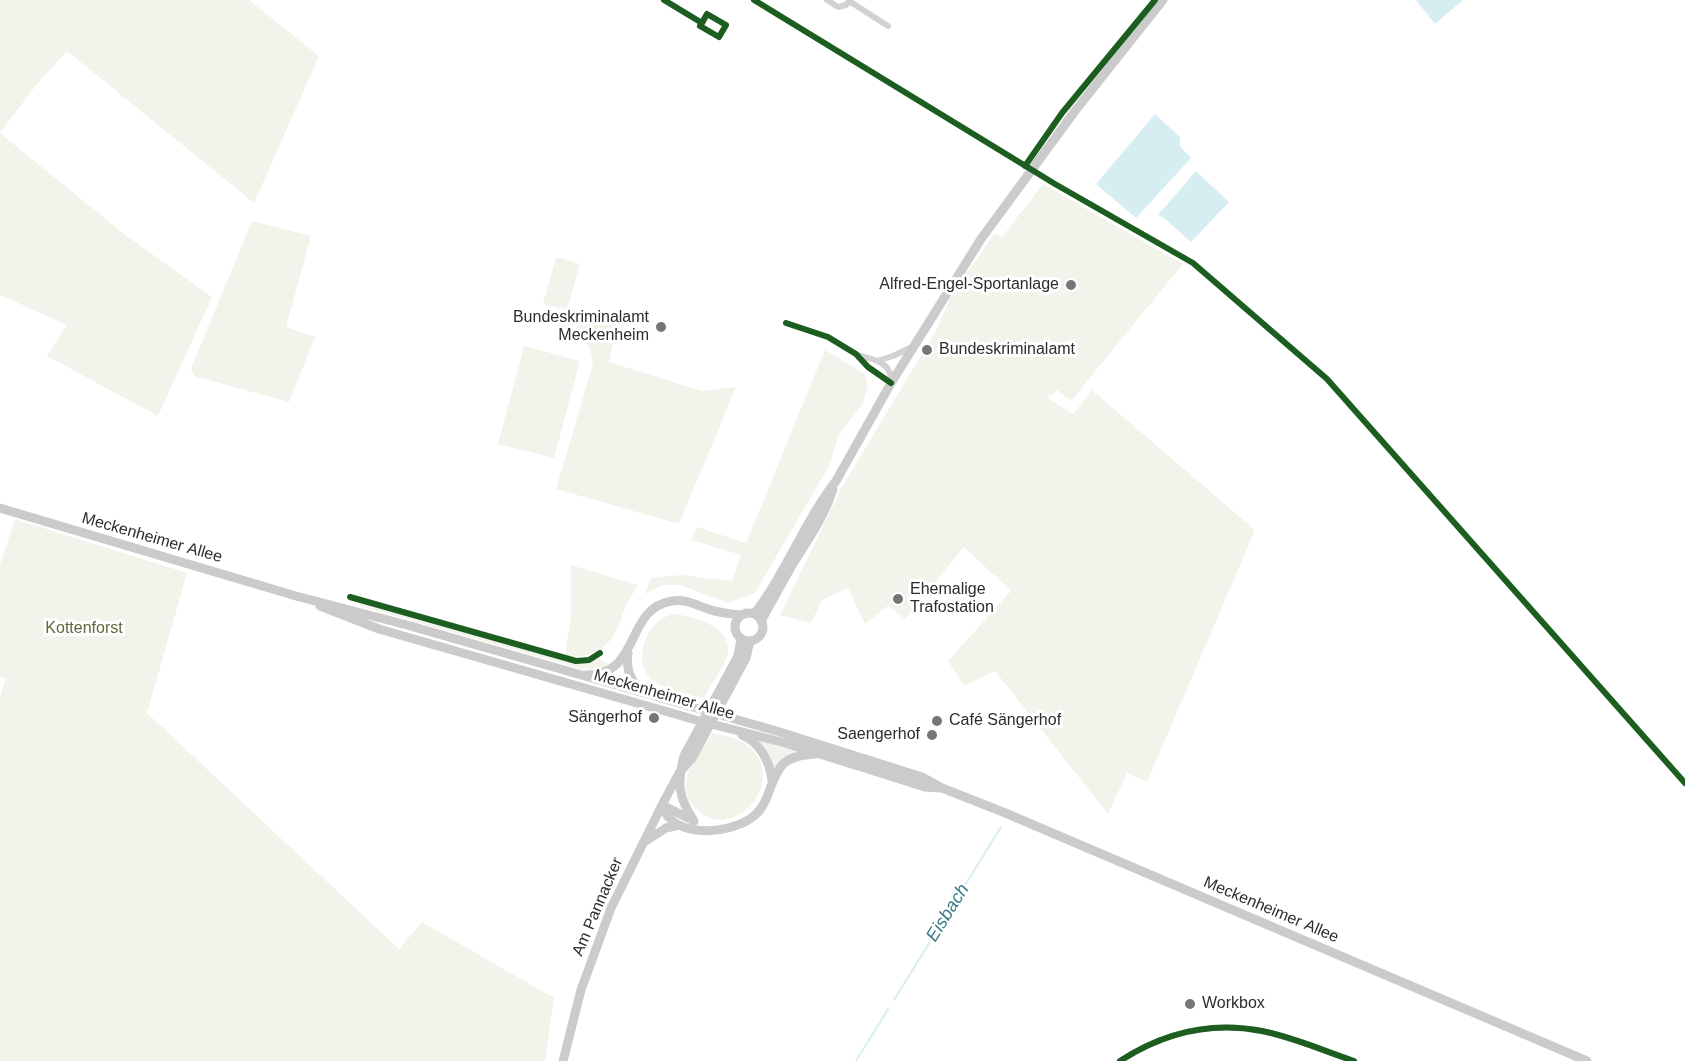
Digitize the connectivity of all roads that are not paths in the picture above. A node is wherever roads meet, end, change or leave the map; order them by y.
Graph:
1 (664, 0) edge
2 (827, 0) edge
3 (1163, 0) edge
4 (849, 1) edge
5 (702, 23) dead end
6 (888, 26) dead end
7 (786, 323) dead end
8 (912, 347) junction
9 (856, 354) junction
10 (877, 361) junction
11 (891, 382) junction
12 (0, 508) edge
13 (707, 609) junction
14 (344, 612) junction
15 (741, 615) junction
16 (758, 617) junction
17 (735, 628) junction
18 (746, 640) junction
19 (629, 648) junction
20 (581, 675) junction
21 (648, 694) junction
22 (726, 728) junction
23 (821, 754) junction
24 (680, 773) junction
25 (772, 782) junction
26 (942, 788) junction
27 (662, 804) junction
28 (694, 821) junction
29 (679, 825) junction
30 (717, 830) junction
31 (642, 844) junction
32 (563, 1061) edge
33 (1120, 1061) edge
34 (1354, 1061) edge
35 (1587, 1061) edge

1 - 5 street
2 - 4 street
3 - 8 main road
4 - 6 street
7 - 9 street
8 - 10 street
8 - 11 main road
9 - 10 street
9 - 11 street
10 - 11 street
11 - 16 main road
12 - 14 main road, Meckenheimer Allee
13 - 15 main road
13 - 17 main road
13 - 19 main road
14 - 20 main road, Meckenheimer Allee
14 - 22 main road, Meckenheimer Allee
15 - 16 main road
15 - 17 main road
16 - 18 main road
17 - 18 main road
18 - 24 main road, Am Pannacker
19 - 20 main road
19 - 21 main road
20 - 21 main road, Meckenheimer Allee
21 - 26 main road, Meckenheimer Allee
22 - 23 main road, Meckenheimer Allee
22 - 25 main road
23 - 25 main road
23 - 26 main road, Meckenheimer Allee
24 - 27 main road, Am Pannacker
24 - 28 main road
25 - 30 main road
26 - 35 main road, Meckenheimer Allee
27 - 28 main road
27 - 29 main road
27 - 31 main road, Am Pannacker
28 - 30 main road
29 - 30 main road
29 - 31 main road
31 - 32 main road, Am Pannacker
33 - 34 street

